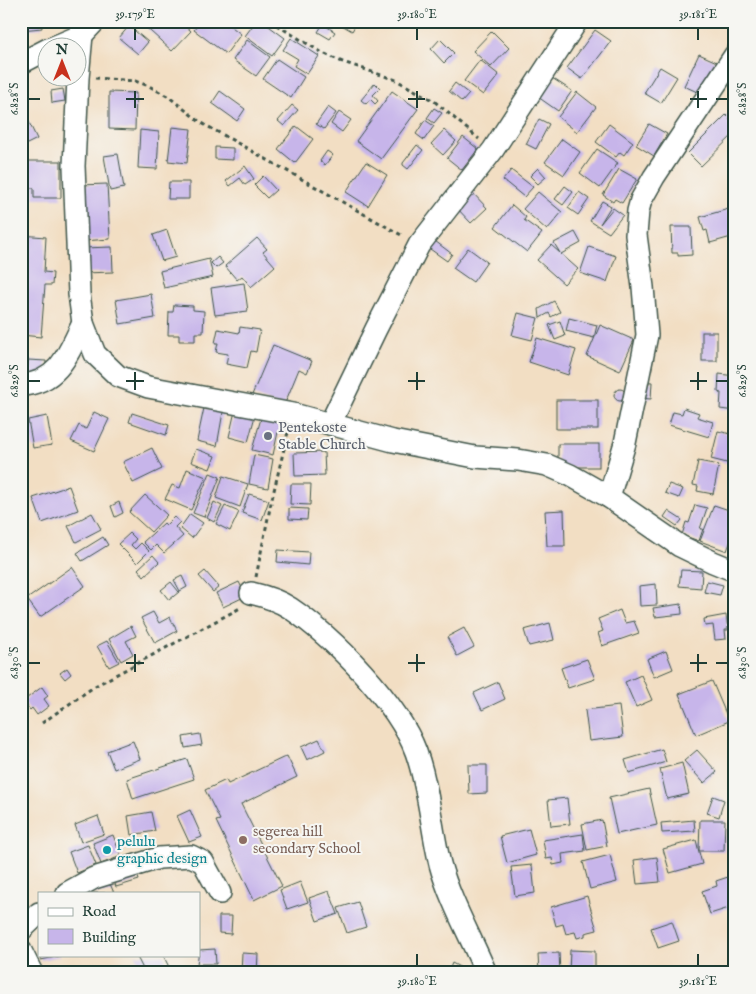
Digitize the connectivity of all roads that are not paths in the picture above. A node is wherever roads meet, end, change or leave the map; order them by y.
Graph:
1 (578, 21) edge
2 (89, 28) edge
3 (70, 38) edge
4 (38, 54) edge
5 (735, 55) edge
6 (21, 63) edge
7 (78, 88) edge
8 (83, 323) junction
9 (21, 385) edge
10 (330, 424) junction
11 (610, 497) junction
12 (735, 571) edge
13 (251, 593) road end
14 (69, 892) edge
15 (220, 892) dead end
16 (38, 914) edge
17 (21, 930) edge
18 (21, 951) edge
19 (32, 973) edge
20 (486, 973) edge

1 - 10 street
2 - 3 street
4 - 6 street
5 - 11 street
7 - 8 street
8 - 9 street
8 - 10 street
10 - 11 street
11 - 12 street
13 - 20 street
14 - 15 street
16 - 17 street
18 - 19 street

